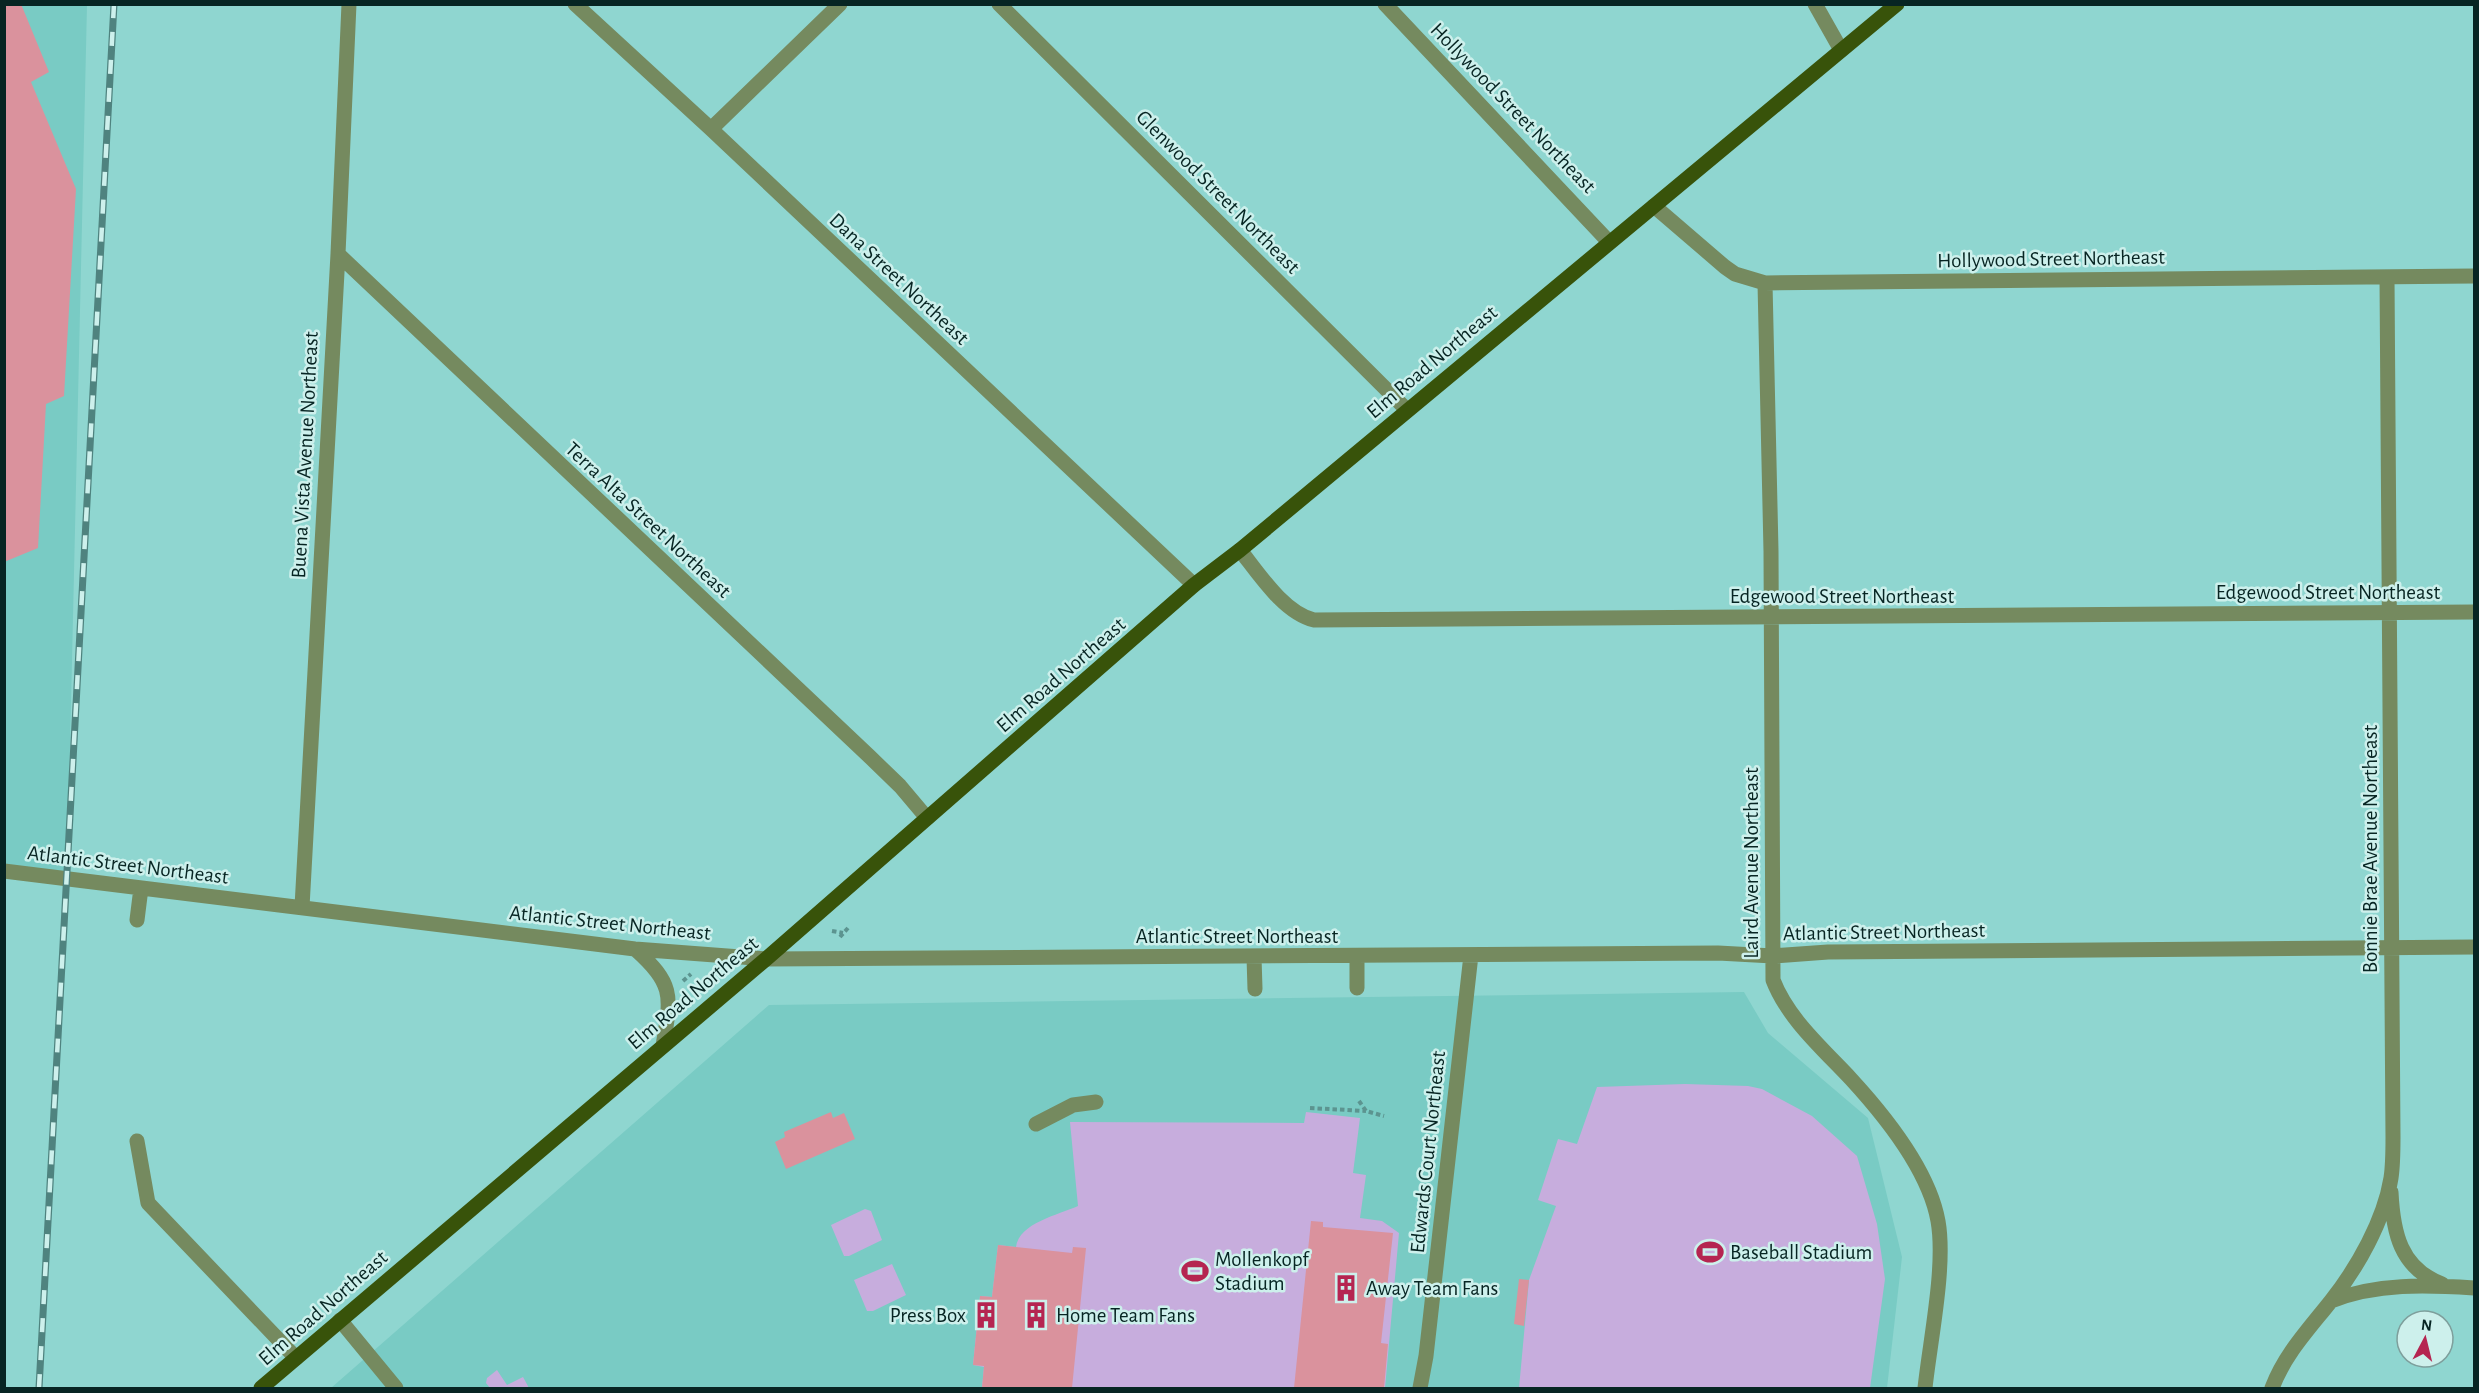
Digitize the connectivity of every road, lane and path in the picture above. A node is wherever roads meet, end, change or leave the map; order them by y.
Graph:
1 (349, 4) edge
2 (575, 4) edge
3 (840, 4) edge
4 (999, 4) edge
5 (1385, 4) edge
6 (1815, 4) edge
7 (1897, 4) edge
8 (1841, 50) junction
9 (711, 129) junction
10 (1654, 206) junction
11 (1609, 242) junction
12 (338, 254) junction
13 (2475, 276) edge
14 (2387, 277) junction
15 (1765, 283) junction
16 (1407, 410) junction
17 (1240, 550) junction
18 (1194, 585) junction
19 (2389, 612) junction
20 (2475, 612) edge
21 (1771, 617) junction
22 (927, 819) junction
23 (4, 871) edge
24 (141, 888) junction
25 (302, 907) junction
26 (137, 920) dead end
27 (848, 928) dead end
28 (832, 931) dead end
29 (2475, 947) edge
30 (2392, 948) junction
31 (635, 949) junction
32 (1471, 955) junction
33 (1357, 956) junction
34 (1773, 956) junction
35 (1254, 957) junction
36 (766, 959) junction
37 (691, 974) dead end
38 (692, 981) dead end
39 (1357, 988) dead end
40 (1255, 989) dead end
41 (663, 1046) junction
42 (1359, 1101) dead end
43 (1096, 1102) dead end
44 (1310, 1108) dead end
45 (1366, 1111) junction
46 (1384, 1116) dead end
47 (1036, 1124) dead end
48 (137, 1141) dead end
49 (2391, 1180) junction
50 (2448, 1287) junction
51 (2475, 1288) edge
52 (2331, 1301) junction
53 (340, 1320) junction
54 (297, 1358) junction
55 (261, 1389) edge
56 (396, 1389) edge
57 (1420, 1389) edge
58 (1925, 1389) edge
59 (2272, 1389) edge

1 - 12 street, Buena Vista Avenue Northeast
2 - 9 street, Dana Street Northeast
3 - 9 street
4 - 16 street, Glenwood Street Northeast
5 - 11 street, Hollywood Street Northeast
6 - 8 street
7 - 8 main road, Elm Road Northeast
8 - 10 main road, Elm Road Northeast
9 - 18 street, Dana Street Northeast
10 - 11 main road, Elm Road Northeast
10 - 15 street, Hollywood Street Northeast
11 - 16 main road, Elm Road Northeast
12 - 22 street, Terra Alta Street Northeast
12 - 25 street, Buena Vista Avenue Northeast
13 - 14 street, Hollywood Street Northeast
14 - 15 street, Hollywood Street Northeast
14 - 19 street, Bonnie Brae Avenue Northeast
15 - 21 street, Laird Avenue Northeast
16 - 17 main road, Elm Road Northeast
17 - 18 main road, Elm Road Northeast
17 - 21 street, Edgewood Street Northeast
18 - 22 main road, Elm Road Northeast
19 - 20 street, Edgewood Street Northeast
19 - 21 street, Edgewood Street Northeast
19 - 30 street, Bonnie Brae Avenue Northeast
21 - 34 street, Laird Avenue Northeast
22 - 36 main road, Elm Road Northeast
23 - 24 street, Atlantic Street Northeast
24 - 25 street, Atlantic Street Northeast
24 - 26 street
25 - 31 street, Atlantic Street Northeast
27 - 28 path
29 - 30 street, Atlantic Street Northeast
30 - 34 street, Atlantic Street Northeast
30 - 49 street, Bonnie Brae Avenue Northeast
31 - 36 street, Atlantic Street Northeast
31 - 41 street
32 - 33 street, Atlantic Street Northeast
32 - 34 street, Atlantic Street Northeast
32 - 57 street, Edwards Court Northeast
33 - 35 street, Atlantic Street Northeast
33 - 39 street
34 - 58 street, Laird Avenue Northeast
35 - 36 street, Atlantic Street Northeast
35 - 40 street
36 - 41 main road, Elm Road Northeast
37 - 38 path
41 - 53 main road, Elm Road Northeast
42 - 45 path
43 - 47 street
44 - 45 path
45 - 46 path
48 - 54 street
49 - 50 street
49 - 52 street, Bonnie Brae Avenue Northeast
50 - 51 street
50 - 52 street
52 - 59 street, Bonnie Brae Avenue Northeast
53 - 54 main road, Elm Road Northeast
53 - 56 street
54 - 55 main road, Elm Road Northeast

